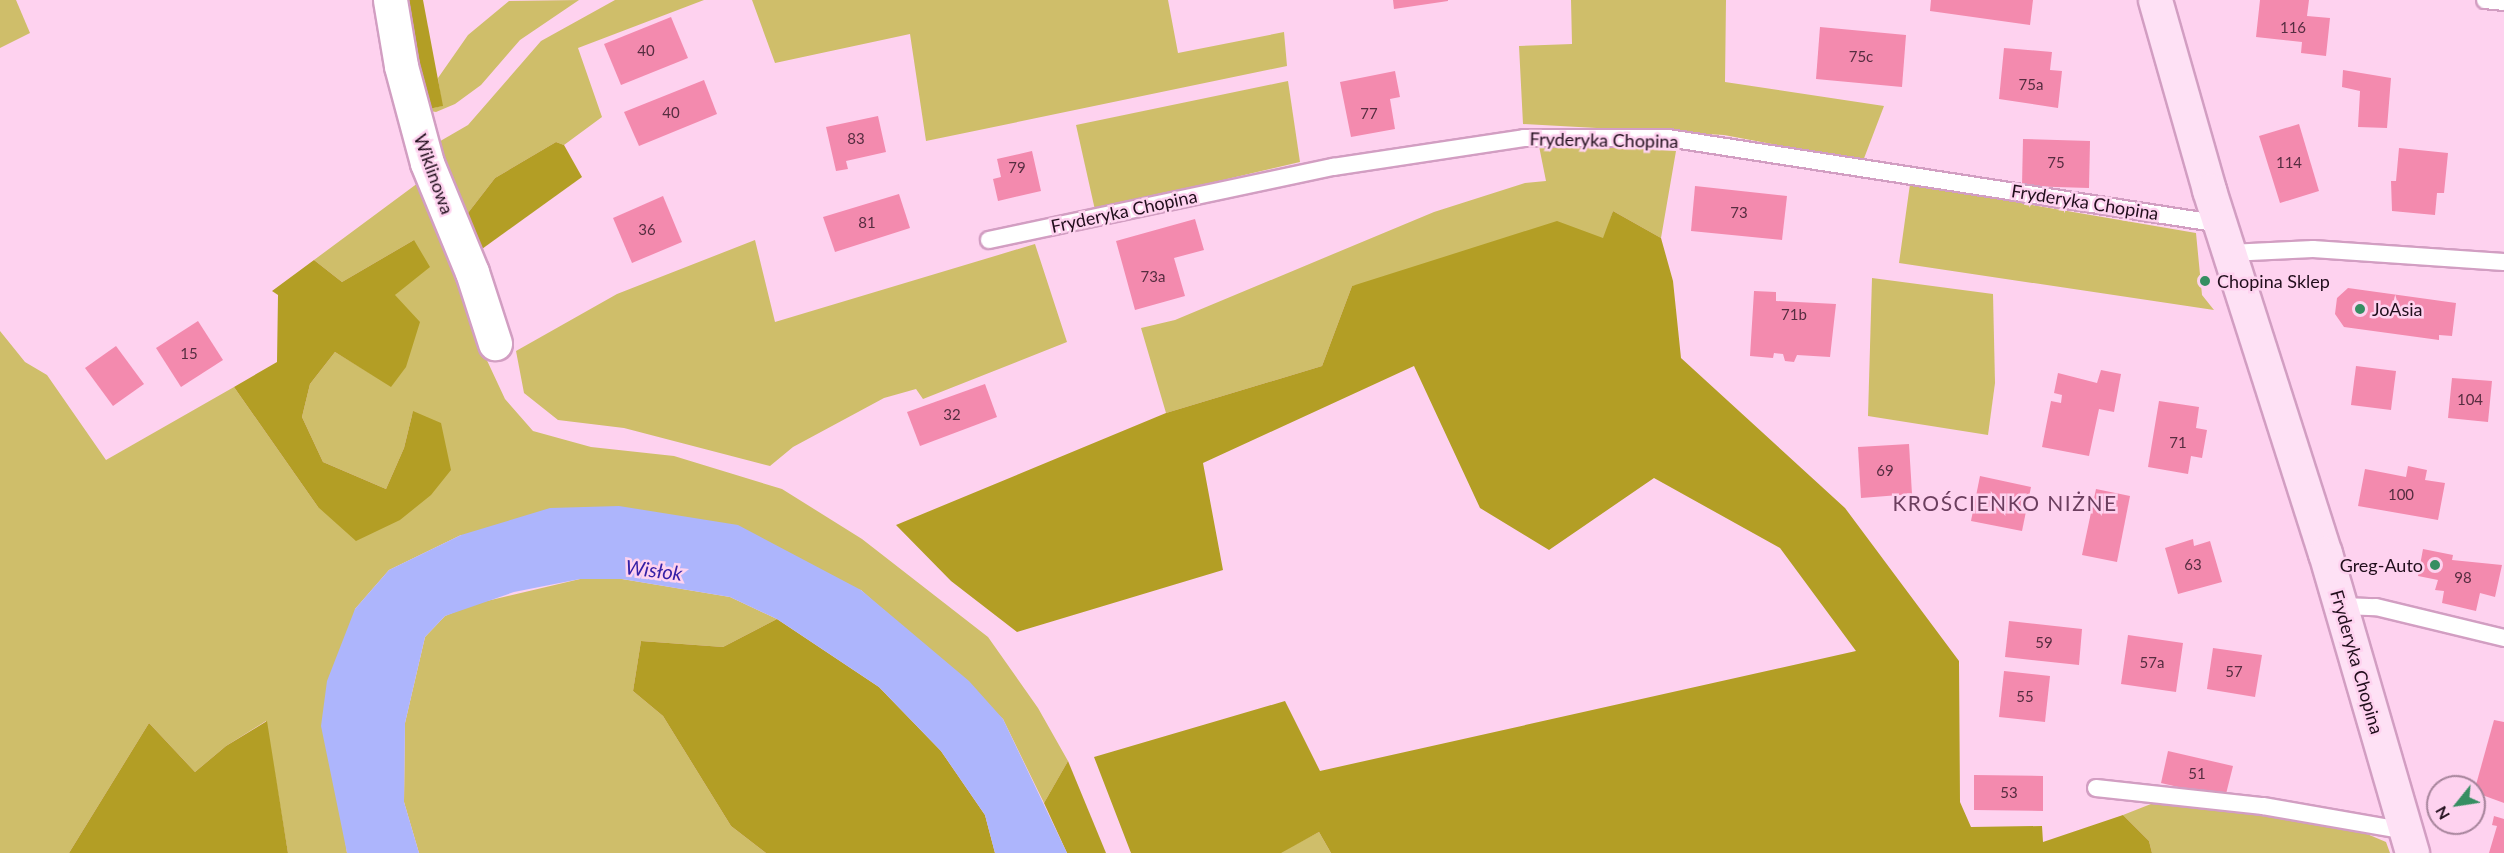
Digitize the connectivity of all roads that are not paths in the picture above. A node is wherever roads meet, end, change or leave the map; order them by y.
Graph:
1 (390, 0) edge
2 (2156, 0) edge
3 (2485, 0) edge
4 (2504, 2) edge
5 (2225, 238) junction
6 (989, 240) dead end
7 (2504, 262) edge
8 (495, 343) dead end
9 (2341, 606) junction
10 (2504, 638) edge
11 (2096, 788) dead end
12 (2409, 842) edge

1 - 8 street, Wiklinowa
2 - 5 street, Fryderyka Chopina
3 - 4 lane
5 - 6 lane, Fryderyka Chopina
5 - 7 lane, Fryderyka Chopina
5 - 9 street, Fryderyka Chopina
9 - 10 lane
9 - 12 street, Fryderyka Chopina
11 - 12 lane, Fryderyka Chopina

